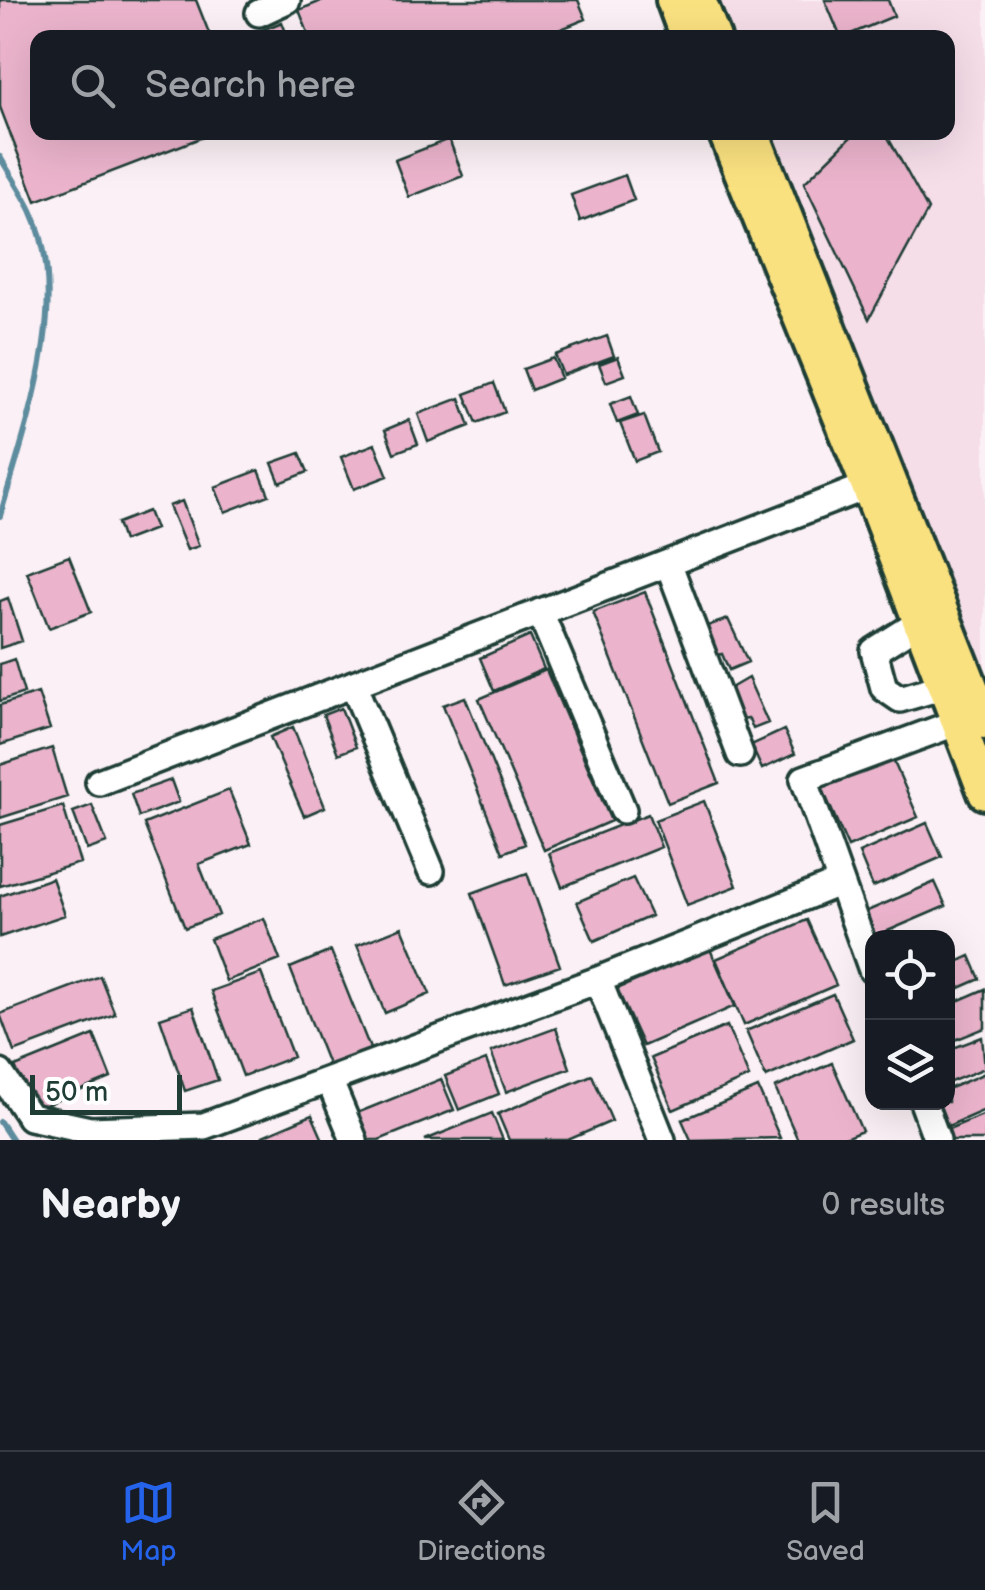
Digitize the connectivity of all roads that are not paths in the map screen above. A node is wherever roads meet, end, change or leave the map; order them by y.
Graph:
1 (287, 0) edge
2 (673, 0) edge
3 (699, 0) edge
4 (259, 12) dead end
5 (684, 30) edge
6 (711, 30) edge
7 (728, 140) edge
8 (755, 140) edge
9 (868, 486) junction
10 (669, 565) junction
11 (540, 612) junction
12 (920, 622) junction
13 (353, 684) junction
14 (944, 686) junction
15 (972, 722) edge
16 (740, 754) dead end
17 (98, 782) dead end
18 (985, 794) edge
19 (623, 810) dead end
20 (430, 871) dead end
21 (839, 882) junction
22 (865, 951) edge
23 (598, 980) junction
24 (0, 1073) edge
25 (330, 1082) junction
26 (926, 1110) edge
27 (354, 1140) edge
28 (662, 1140) edge
29 (938, 1140) edge

1 - 4 street
2 - 5 main road
3 - 6 main road
7 - 9 main road
8 - 15 main road
9 - 10 street
9 - 12 main road
10 - 11 street
10 - 16 street
11 - 13 street
11 - 19 street
12 - 14 main road
12 - 14 street
13 - 17 street
13 - 20 street
14 - 15 main road
15 - 18 main road
15 - 21 street
21 - 22 street
21 - 23 street
23 - 25 street
23 - 28 street
24 - 25 street
25 - 27 street
26 - 29 street

